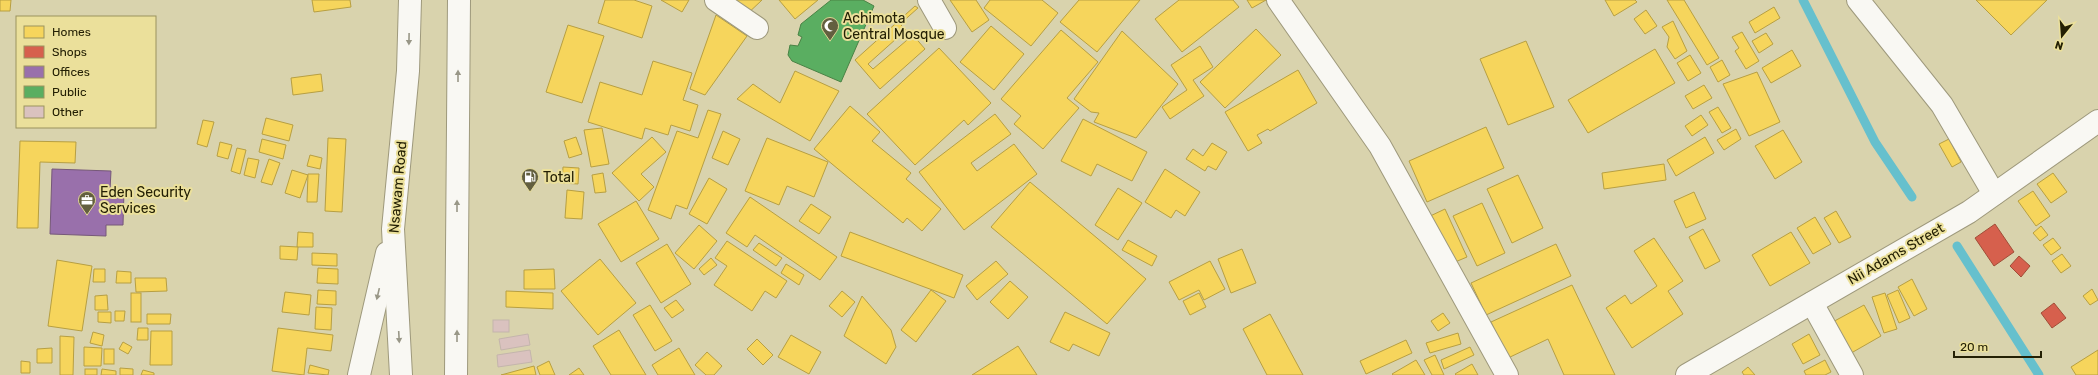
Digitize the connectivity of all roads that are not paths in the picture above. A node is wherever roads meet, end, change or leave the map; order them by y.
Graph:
1 (410, 0) edge
2 (459, 0) edge
3 (716, 0) edge
4 (930, 0) edge
5 (1278, 0) edge
6 (1858, 0) edge
7 (757, 28) dead end
8 (945, 28) dead end
9 (2098, 121) edge
10 (1994, 194) junction
11 (393, 228) junction
12 (1812, 303) junction
13 (359, 375) edge
14 (401, 375) edge
15 (456, 375) edge
16 (1507, 375) edge
17 (1687, 375) edge
18 (1852, 375) edge

1 -> 11 main road, Nsawam Road
15 -> 2 main road
3 - 7 main road
4 - 8 main road
5 - 16 main road
6 - 10 main road
9 - 10 main road, Nii Adams Street
10 - 12 main road, Nii Adams Street
11 -> 13 main road
11 -> 14 main road, Nsawam Road
12 - 17 main road, Nii Adams Street
12 - 18 main road

